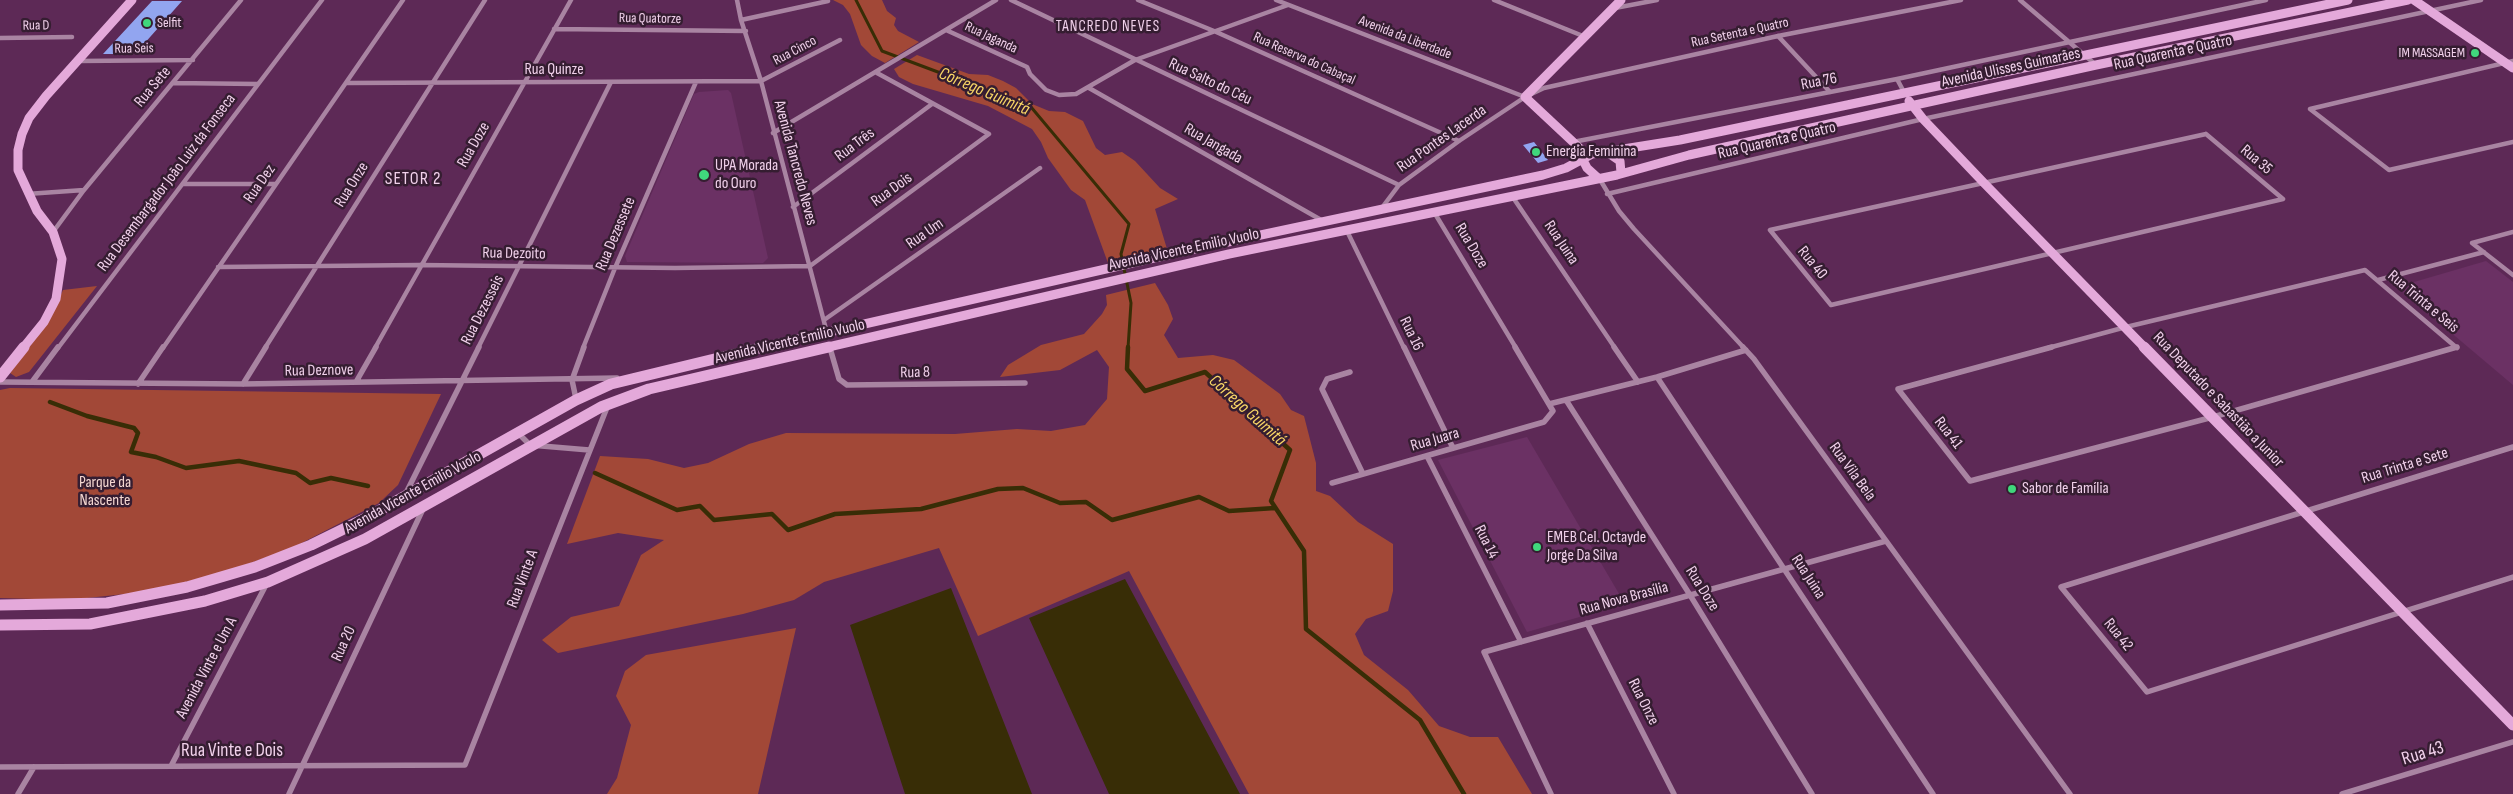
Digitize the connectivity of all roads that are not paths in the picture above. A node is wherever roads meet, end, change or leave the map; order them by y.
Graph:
1 (132, 0) edge
2 (241, 0) edge
3 (322, 0) edge
4 (403, 0) edge
5 (485, 0) edge
6 (571, 0) edge
7 (736, 0) edge
8 (828, 0) edge
9 (996, 0) edge
10 (1011, 0) edge
11 (1138, 0) edge
12 (1276, 0) edge
13 (1494, 0) edge
14 (1621, 0) edge
15 (1656, 0) edge
16 (1961, 0) edge
17 (2020, 0) edge
18 (2266, 0) edge
19 (2348, 0) edge
20 (2408, 0) edge
21 (2414, 0) edge
22 (2481, 0) edge
23 (1288, 5) junction
24 (1614, 8) junction
25 (2430, 11) junction
26 (741, 20) junction
27 (554, 29) junction
28 (946, 30) junction
29 (746, 31) junction
30 (1214, 31) junction
31 (72, 36) dead end
32 (1583, 36) junction
33 (1778, 36) junction
34 (0, 38) edge
35 (840, 40) dead end
36 (2069, 42) junction
37 (2084, 55) junction
38 (193, 60) junction
39 (1135, 60) junction
40 (75, 61) junction
41 (2509, 61) edge
42 (2096, 65) junction
43 (2513, 68) edge
44 (877, 73) junction
45 (1896, 79) junction
46 (761, 81) junction
47 (432, 82) junction
48 (526, 82) junction
49 (611, 82) junction
50 (696, 82) junction
51 (173, 83) junction
52 (347, 83) junction
53 (257, 84) junction
54 (1089, 88) junction
55 (1830, 92) junction
56 (1905, 94) junction
57 (1525, 97) junction
58 (932, 104) junction
59 (1912, 106) junction
60 (1923, 119) junction
61 (773, 133) junction
62 (1459, 141) junction
63 (1572, 142) junction
64 (2513, 142) edge
65 (1607, 152) junction
66 (1585, 158) junction
67 (1040, 168) dead end
68 (1621, 173) junction
69 (1598, 178) junction
70 (1984, 183) junction
71 (183, 184) junction
72 (275, 184) junction
73 (1399, 185) junction
74 (84, 190) junction
75 (27, 194) junction
76 (1607, 194) junction
77 (1512, 195) junction
78 (793, 206) junction
79 (1381, 210) junction
80 (1434, 212) junction
81 (1325, 222) junction
82 (1347, 231) junction
83 (54, 232) junction
84 (2513, 232) edge
85 (2484, 252) junction
86 (2052, 253) junction
87 (420, 266) junction
88 (810, 266) junction
89 (218, 267) junction
90 (519, 267) junction
91 (316, 268) junction
92 (615, 268) junction
93 (2513, 275) edge
94 (2378, 280) junction
95 (824, 320) junction
96 (2126, 328) junction
97 (827, 333) junction
98 (830, 348) junction
99 (1746, 350) junction
100 (1350, 372) dead end
101 (638, 376) junction
102 (0, 377) edge
103 (1657, 377) junction
104 (572, 380) junction
105 (0, 382) edge
106 (32, 382) junction
107 (356, 382) junction
108 (462, 382) junction
109 (1025, 382) dead end
110 (1638, 382) junction
111 (138, 384) junction
112 (243, 384) junction
113 (576, 400) junction
114 (1566, 400) junction
115 (609, 404) junction
116 (1549, 404) junction
117 (2213, 417) junction
118 (516, 432) junction
119 (530, 445) junction
120 (2513, 447) edge
121 (1453, 448) junction
122 (589, 450) junction
123 (1427, 456) junction
124 (1363, 474) junction
125 (1332, 483) dead end
126 (405, 496) junction
127 (425, 506) junction
128 (2304, 511) junction
129 (1886, 541) junction
130 (1786, 569) junction
131 (2513, 577) edge
132 (268, 582) junction
133 (1690, 595) junction
134 (0, 606) edge
135 (2402, 612) junction
136 (1586, 624) junction
137 (0, 625) edge
138 (1521, 642) junction
139 (2513, 725) edge
140 (2513, 742) edge
141 (465, 765) joint
142 (171, 766) junction
143 (302, 766) junction
144 (0, 767) edge
145 (34, 767) junction
146 (18, 794) edge
147 (289, 794) edge
148 (1551, 794) edge
149 (1674, 794) edge
150 (1812, 794) edge
151 (1933, 794) edge
152 (2070, 794) edge
153 (2342, 794) edge

1 - 40 main road
2 - 38 street, Rua Sete
3 - 53 street, Rua Desembargador João Luiz da Fonseca
4 - 52 street, Rua Dez
5 - 47 street, Rua Onze
6 - 27 street, Rua Doze
7 - 26 street, Avenida Tancredo Neves
8 - 26 street
9 - 28 street
10 - 39 street, Rua Salto do Céu
11 - 30 street, Rua Reserva do Cabaçal
12 - 23 street, Avenida da Liberdade
13 - 32 street
14 - 24 main road
15 - 24 street
16 - 33 street, Rua Setenta e Quatro
17 - 36 street
18 - 36 street, Rua 76
19 - 37 main road, Avenida Ulisses Guimarães
20 - 42 main road, Avenida Ulisses Guimarães
21 - 25 main road
22 - 25 street, Rua Quarenta e Quatro
23 - 30 street
23 - 57 street, Avenida da Liberdade
24 - 32 main road
25 - 41 main road
25 - 60 street, Rua Quarenta e Quatro
26 - 29 street, Avenida Tancredo Neves
27 - 29 street, Rua Quatorze
27 - 48 street, Rua Doze
28 - 44 street
28 - 54 street, Rua Jaganda
29 - 46 street, Avenida Tancredo Neves
30 - 39 street
30 - 62 street, Rua Reserva do Cabaçal
31 - 34 street, Rua D
32 - 57 main road
33 - 55 street
33 - 57 street, Rua Setenta e Quatro
35 - 46 street, Rua Cinco
36 - 37 street
36 - 45 street, Rua 76
37 - 42 street
37 - 56 main road, Avenida Ulisses Guimarães
38 - 40 street, Rua Seis
38 - 51 street, Rua Sete
39 - 54 street
39 - 73 street, Rua Salto do Céu
40 - 75 main road
41 - 43 main road
41 - 64 street
42 - 59 main road, Avenida Ulisses Guimarães
44 - 58 street
44 - 61 street
45 - 55 street, Rua 76
45 - 56 street
46 - 50 street, Rua Quinze
46 - 61 street, Avenida Tancredo Neves
47 - 48 street, Rua Quinze
47 - 52 street, Rua Quinze
47 - 91 street, Rua Onze
48 - 49 street, Rua Quinze
48 - 87 street, Rua Doze
49 - 50 street, Rua Quinze
49 - 90 street, Rua Dezesseis
50 - 92 street, Rua Dezessete
51 - 53 street
51 - 74 street, Rua Sete
52 - 72 street, Rua Dez
53 - 71 street, Rua Desembargador João Luiz da Fonseca
54 - 81 street, Rua Jangada
55 - 63 street, Rua 76
56 - 59 main road, Rua Deputado e Sabastião a Junior
56 - 65 main road, Avenida Ulisses Guimarães
57 - 62 street, Rua Pontes Lacerda
57 - 63 main road
58 - 78 street, Rua Três
58 - 88 street, Rua Dois
59 - 60 main road, Rua Deputado e Sabastião a Junior
59 - 68 main road, Avenida Ulisses Guimarães
60 - 70 main road, Rua Deputado e Sabastião a Junior
60 - 76 street, Rua Quarenta e Quatro
61 - 78 street, Avenida Tancredo Neves
62 - 73 street, Rua Pontes Lacerda
63 - 66 main road
65 - 66 main road, Avenida Vicente Emilio Vuolo
65 - 68 main road
66 - 69 main road
66 - 79 main road, Avenida Vicente Emilio Vuolo
67 - 95 street, Rua Um
68 - 69 main road, Avenida Vicente Emilio Vuolo
69 - 76 street, Rua Vila Bela
69 - 77 main road, Avenida Vicente Emilio Vuolo
70 - 86 main road, Rua Deputado e Sabastião a Junior
70 - 86 street, Rua 40
70 - 86 street, Rua 35
71 - 72 street
71 - 106 street, Rua Desembargador João Luiz da Fonseca
72 - 89 street, Rua Dez
73 - 79 street, Rua Pontes Lacerda
74 - 75 street
74 - 83 street, Rua Sete
75 - 83 main road
76 - 99 street, Rua Vila Bela
77 - 80 main road, Avenida Vicente Emilio Vuolo
77 - 110 street, Rua Juina
78 - 88 street, Avenida Tancredo Neves
79 - 81 main road, Avenida Vicente Emilio Vuolo
80 - 82 main road, Avenida Vicente Emilio Vuolo
80 - 116 street, Rua Doze
81 - 97 main road, Avenida Vicente Emilio Vuolo
82 - 98 main road, Avenida Vicente Emilio Vuolo
82 - 121 street, Rua 16
83 - 102 main road
84 - 85 street
85 - 93 street
85 - 94 street
86 - 96 main road, Rua Deputado e Sabastião a Junior
87 - 90 street, Rua Dezoito
87 - 91 street, Rua Dezoito
87 - 107 street, Rua Doze
88 - 92 street, Rua Dezoito
88 - 95 street, Avenida Tancredo Neves
89 - 91 street, Rua Dezoito
89 - 111 street, Rua Dez
90 - 92 street, Rua Dezoito
90 - 108 street, Rua Dezesseis
91 - 112 street, Rua Onze
92 - 104 street, Rua Dezessete
94 - 96 street, Rua Trinta e Seis
94 - 117 street, Rua Trinta e Seis
95 - 97 street, Avenida Tancredo Neves
96 - 117 main road, Rua Deputado e Sabastião a Junior
96 - 117 street, Rua 41
97 - 101 main road, Avenida Vicente Emilio Vuolo
98 - 109 street, Rua 8
98 - 115 main road, Avenida Vicente Emilio Vuolo
99 - 103 street
99 - 129 street, Rua Vila Bela
100 - 124 street
101 - 104 street, Rua Deznove
101 - 113 main road, Avenida Vicente Emilio Vuolo
103 - 110 street
103 - 130 street, Rua Juina
104 - 108 street, Rua Deznove
104 - 113 street
105 - 106 street, Rua Deznove
106 - 111 street, Rua Deznove
107 - 108 street, Rua Deznove
107 - 112 street, Rua Deznove
108 - 126 street, Rua Dezesseis
110 - 114 street
111 - 112 street, Rua Deznove
113 - 118 main road, Avenida Vicente Emilio Vuolo
114 - 116 street
114 - 133 street, Rua Doze
115 - 119 main road, Avenida Vicente Emilio Vuolo
115 - 122 street, Rua Vinte A
116 - 121 street, Rua Juara
117 - 128 main road, Rua Deputado e Sabastião a Junior
118 - 119 street
118 - 126 main road, Avenida Vicente Emilio Vuolo
119 - 122 street
119 - 127 main road, Avenida Vicente Emilio Vuolo
120 - 128 street, Rua Trinta e Sete
121 - 123 street, Rua Juara
122 - 141 street, Rua Vinte A
123 - 124 street, Rua Juara
123 - 138 street, Rua 14
124 - 125 street, Rua Juara
126 - 134 main road, Avenida Vicente Emilio Vuolo
127 - 132 main road, Avenida Vicente Emilio Vuolo
127 - 143 street, Rua 20
128 - 135 main road, Rua Deputado e Sabastião a Junior
128 - 135 street, Rua 42
129 - 130 street, Rua Nova Brasília
129 - 152 street, Rua Vila Bela
130 - 133 street, Rua Nova Brasília
130 - 151 street, Rua Juina
131 - 135 street
132 - 137 main road, Avenida Vicente Emilio Vuolo
132 - 142 street, Avenida Vinte e Um A
133 - 136 street, Rua Nova Brasília
133 - 150 street, Rua Doze
135 - 139 main road, Rua Deputado e Sabastião a Junior
136 - 138 street, Rua Nova Brasília
136 - 149 street, Rua Onze
138 - 148 street, Rua Nova Brasília
140 - 153 street, Rua 43
141 - 143 street, Rua Vinte e Dois
142 - 143 street, Rua Vinte e Dois
142 - 145 street, Rua Vinte e Dois
143 - 147 street, Rua 20
144 - 145 street, Rua Vinte e Dois
145 - 146 street

